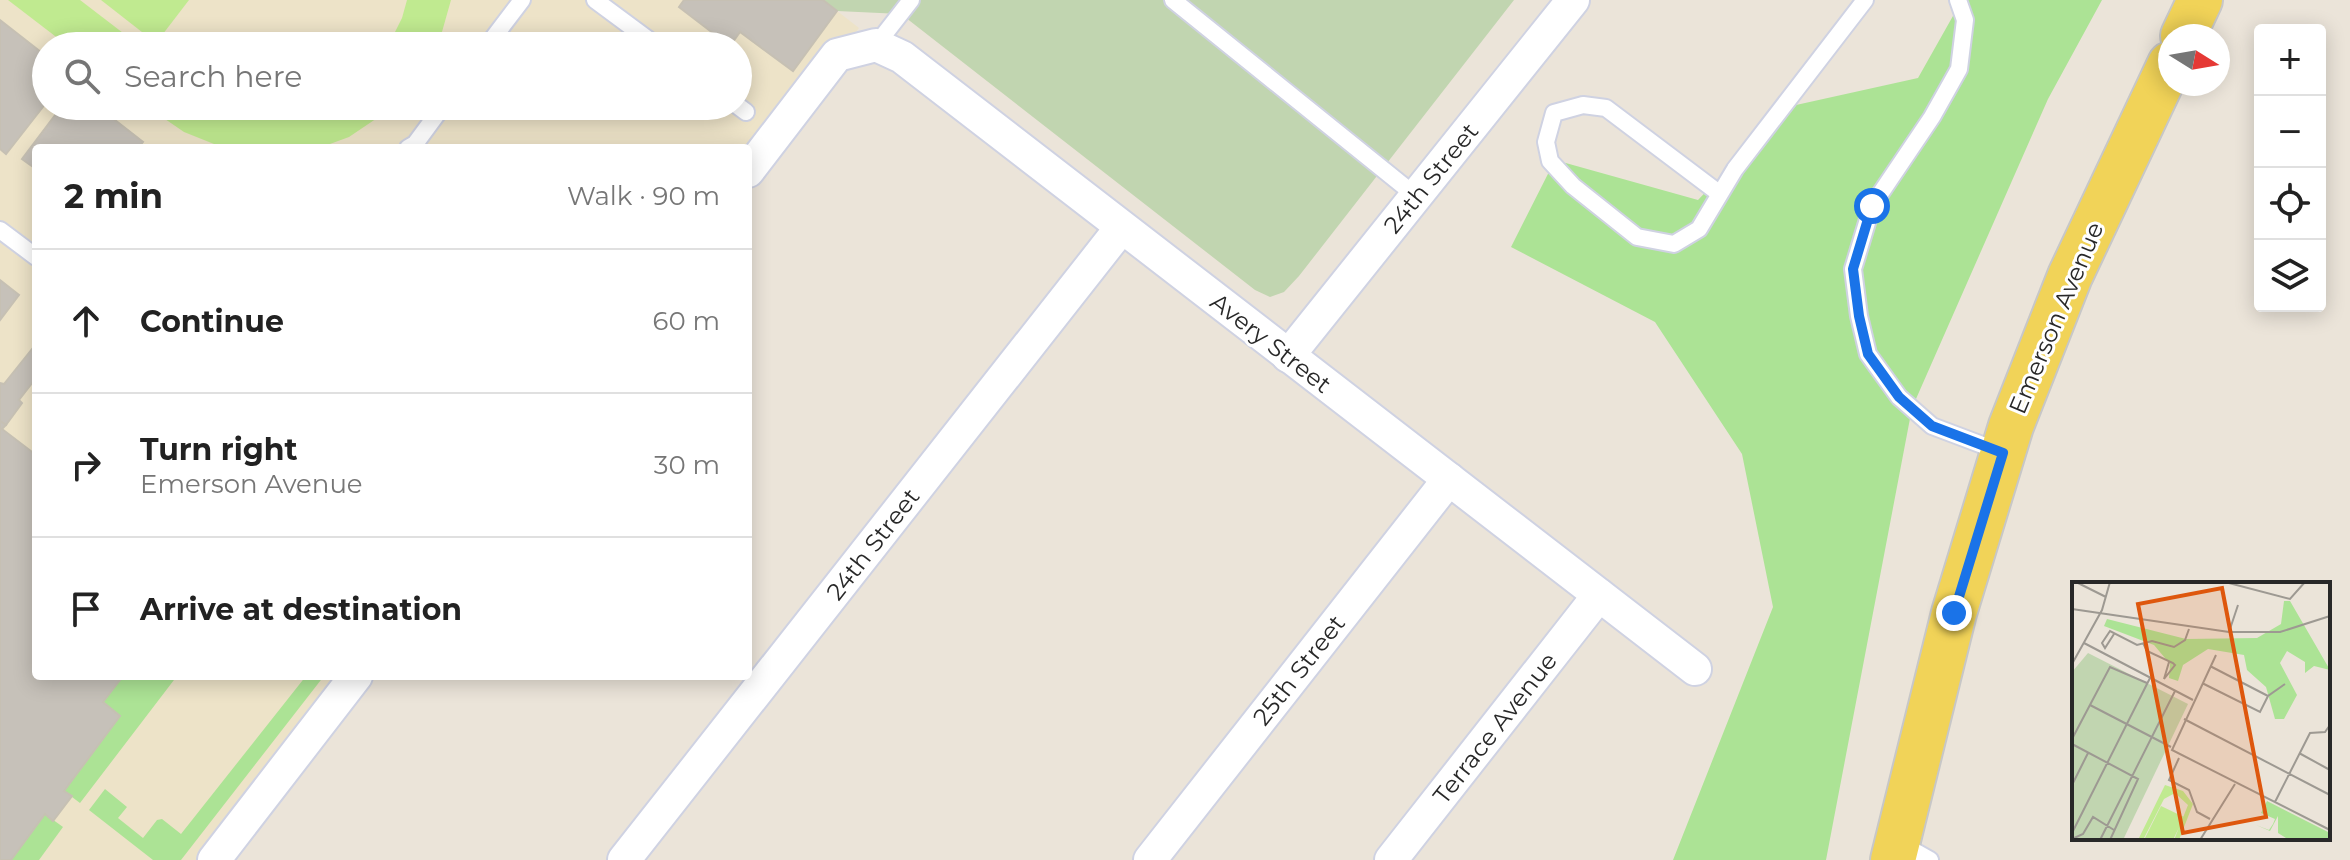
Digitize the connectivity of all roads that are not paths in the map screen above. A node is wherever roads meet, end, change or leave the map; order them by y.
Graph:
1 (522, 0) edge
2 (595, 0) edge
3 (911, 0) edge
4 (1173, 0) edge
5 (1573, 0) edge
6 (1865, 0) edge
7 (1958, 0) edge
8 (2200, 0) edge
9 (2189, 24) edge
10 (498, 32) edge
11 (638, 32) edge
12 (876, 45) junction
13 (2158, 89) edge
14 (433, 120) edge
15 (415, 144) edge
16 (752, 166) edge
17 (1720, 194) junction
18 (1416, 196) junction
19 (1121, 228) junction
20 (0, 230) edge
21 (32, 254) edge
22 (1288, 356) junction
23 (2003, 453) junction
24 (1449, 479) junction
25 (1599, 595) junction
26 (1695, 669) dead end
27 (353, 680) edge
28 (1907, 854) edge
29 (214, 860) edge
30 (624, 860) edge
31 (1150, 860) edge
32 (1391, 860) edge

1 - 10 lane
2 - 11 lane
3 - 12 lane
4 - 18 lane
5 - 18 street, 24th Street
6 - 17 lane
7 - 23 lane
8 - 9 main road
12 - 16 street
12 - 19 street, Avery Street
13 - 23 main road, Emerson Avenue
14 - 15 lane
17 - 17 lane
18 - 22 street, 24th Street
19 - 22 street, Avery Street
19 - 30 street, 24th Street
20 - 21 lane
22 - 24 street, Avery Street
23 - 28 main road, Emerson Avenue
24 - 25 street, Avery Street
24 - 31 street, 25th Street
25 - 26 street, Avery Street
25 - 32 street, Terrace Avenue
27 - 29 street

